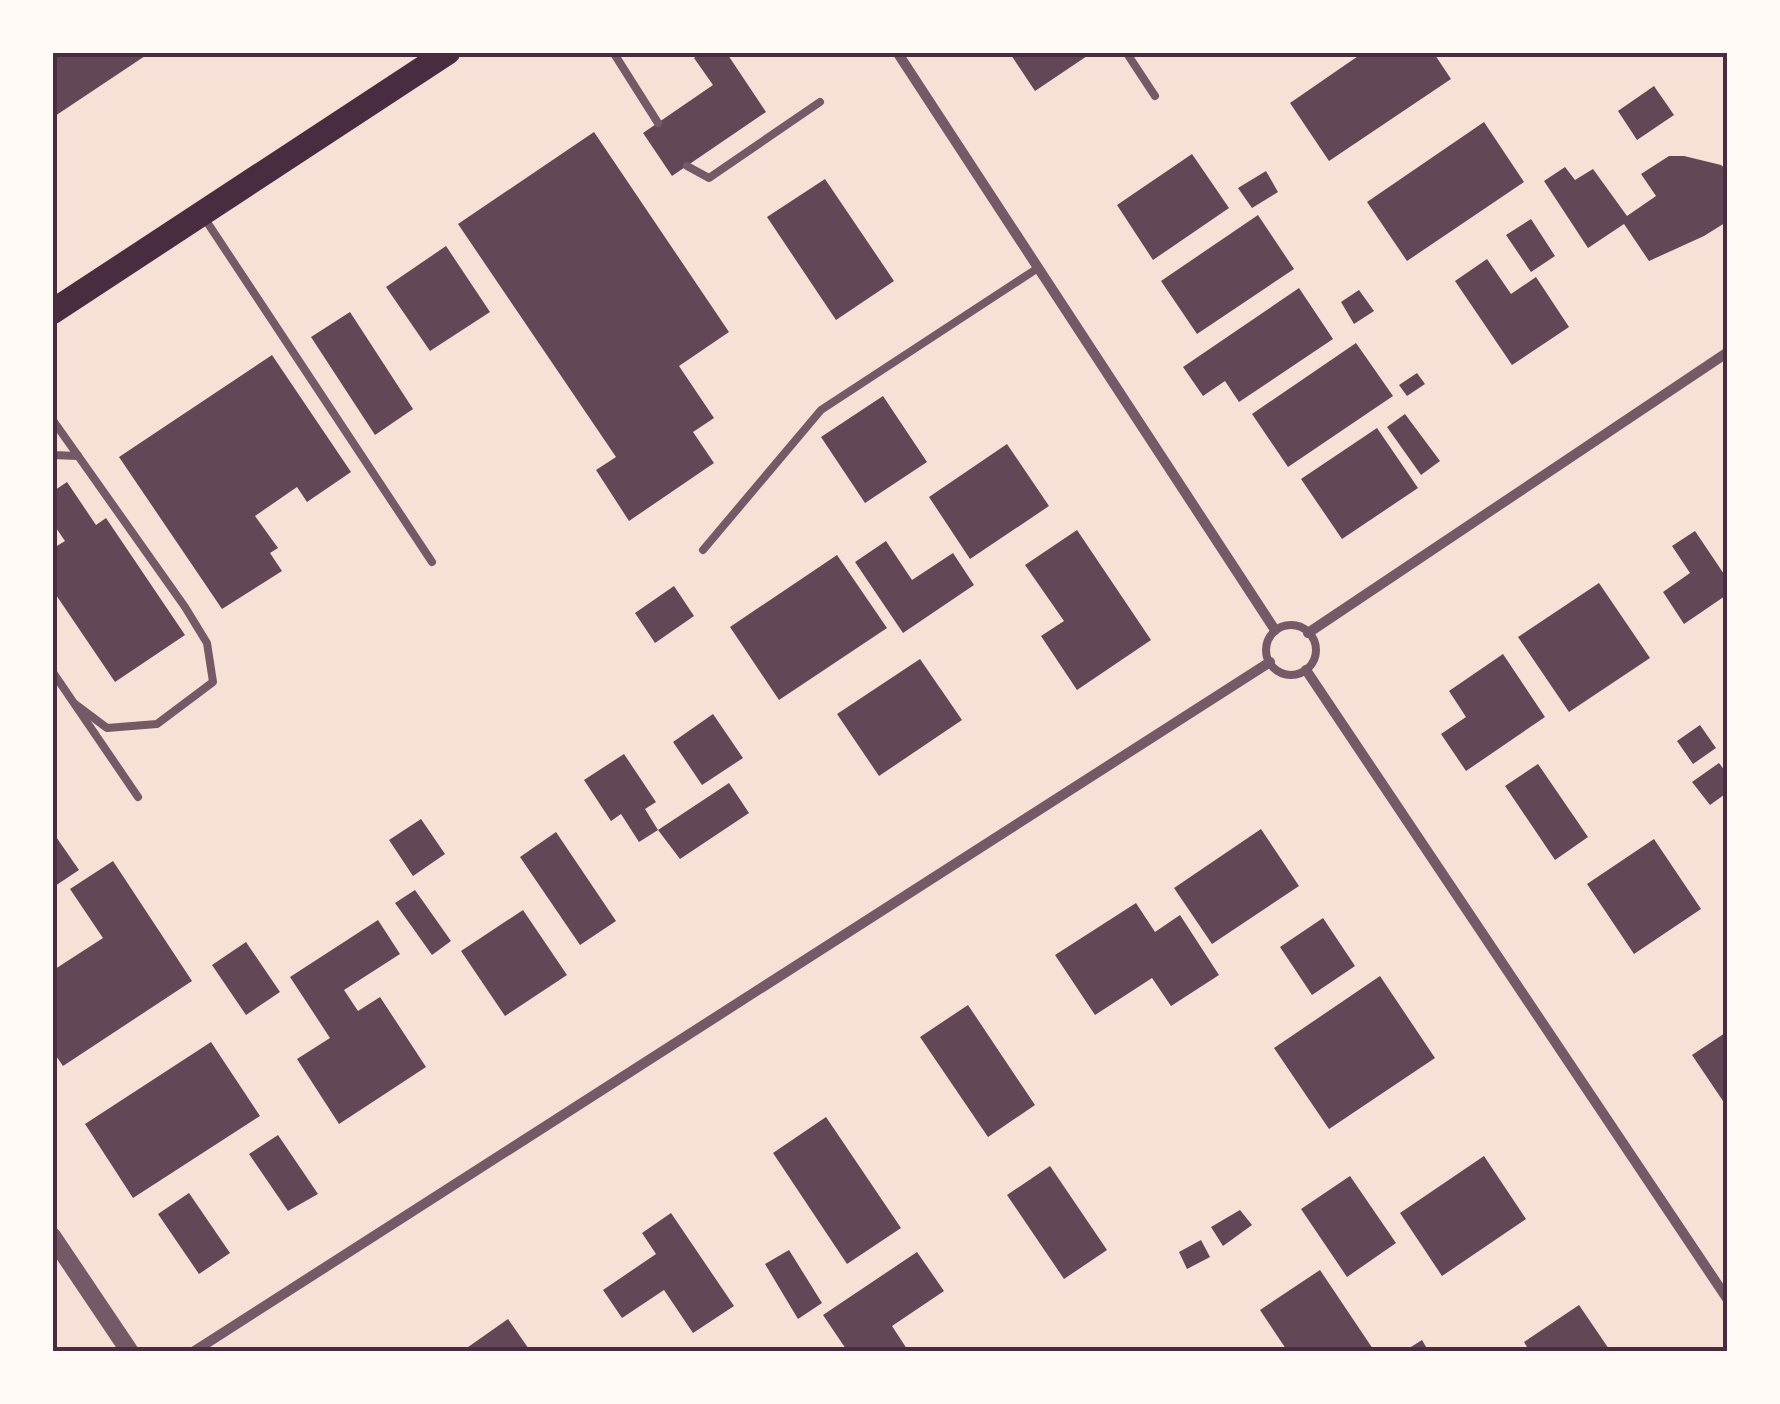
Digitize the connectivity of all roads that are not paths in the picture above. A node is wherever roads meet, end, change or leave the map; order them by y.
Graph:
1 (448, 52) edge
2 (614, 52) edge
3 (897, 52) edge
4 (1126, 52) edge
5 (1155, 96) dead end
6 (820, 102) dead end
7 (658, 123) dead end
8 (687, 166) dead end
9 (202, 214) junction
10 (1038, 268) junction
11 (52, 312) edge
12 (1728, 352) edge
13 (52, 419) edge
14 (52, 454) edge
15 (78, 456) junction
16 (703, 550) dead end
17 (432, 562) dead end
18 (1275, 630) junction
19 (1308, 632) junction
20 (1270, 662) junction
21 (1306, 670) junction
22 (52, 671) edge
23 (75, 704) junction
24 (138, 798) dead end
25 (52, 1236) edge
26 (1728, 1300) edge
27 (130, 1352) edge
28 (194, 1352) edge

1 - 9 main road
2 - 7 lane
3 - 10 street
4 - 5 lane
6 - 8 lane
9 - 11 main road
9 - 17 lane
10 - 16 lane
10 - 18 street
12 - 19 street
13 - 15 lane
14 - 15 lane
15 - 23 lane
18 - 19 lane
18 - 20 lane
19 - 21 lane
20 - 21 lane
20 - 28 street
21 - 26 street
22 - 23 lane
23 - 24 lane
25 - 27 street

